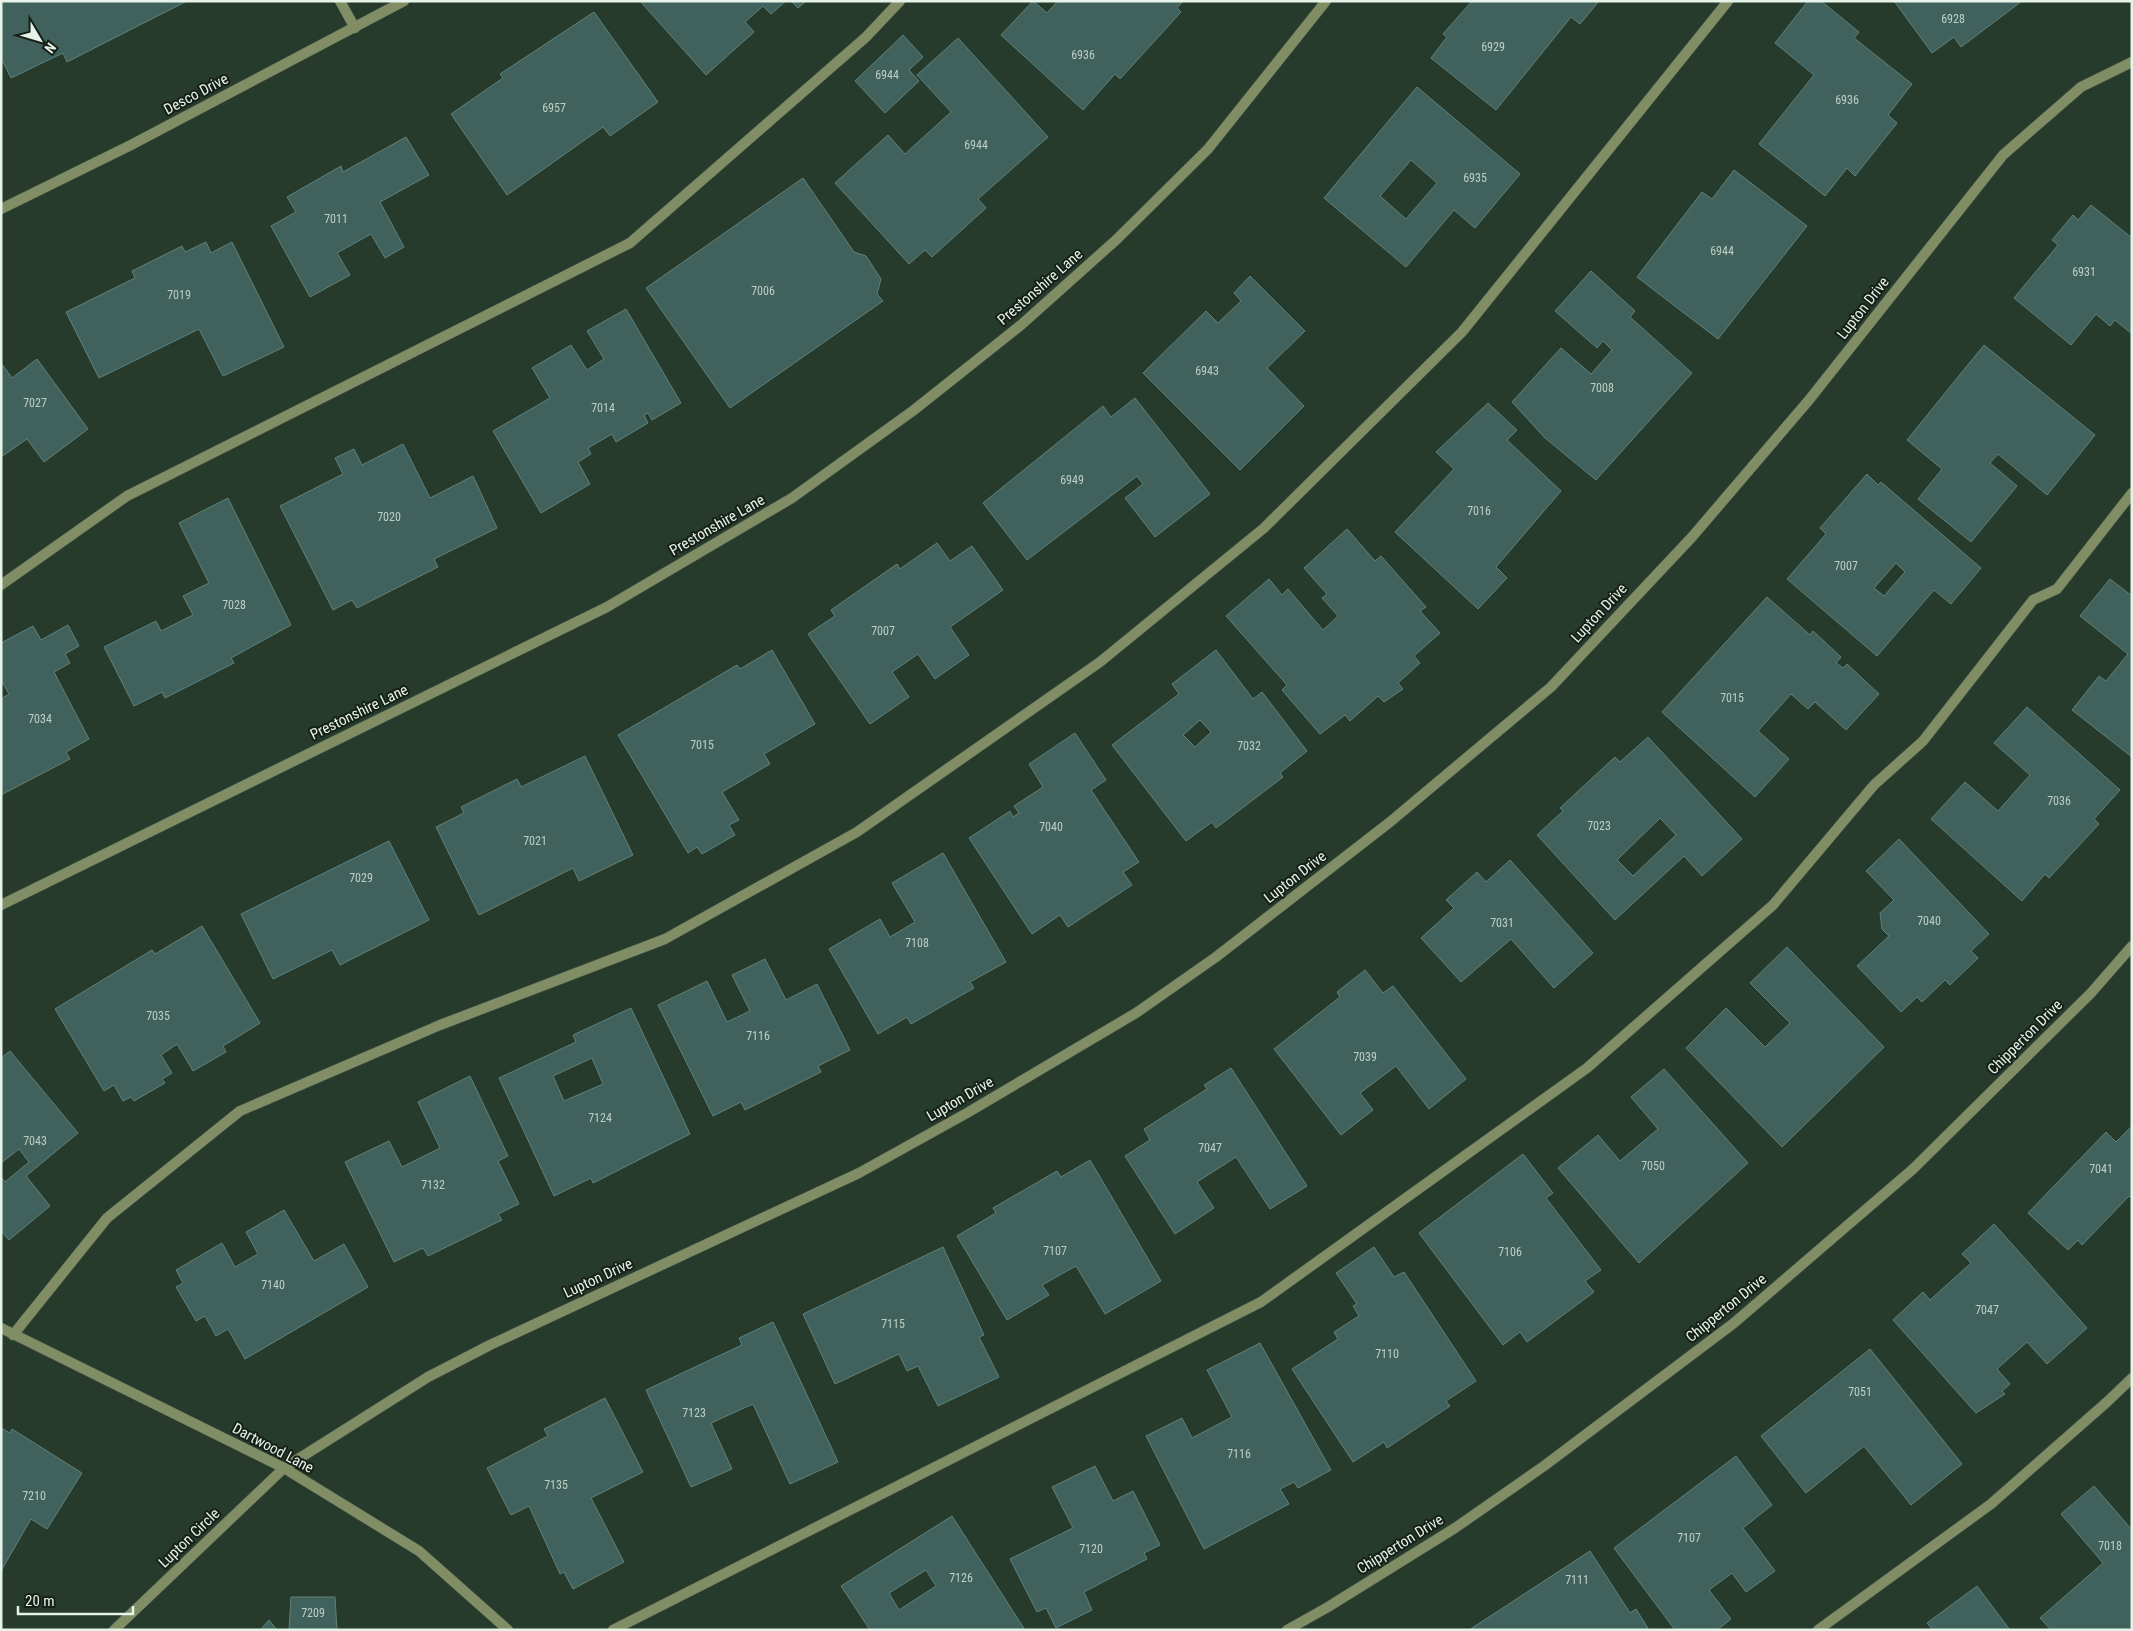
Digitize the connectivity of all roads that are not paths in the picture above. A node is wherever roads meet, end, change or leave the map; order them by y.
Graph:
1 (340, 1) edge
2 (404, 1) edge
3 (900, 1) edge
4 (1326, 1) edge
5 (1728, 1) edge
6 (355, 28) junction
7 (2132, 62) edge
8 (1, 209) edge
9 (2132, 493) edge
10 (1, 585) edge
11 (1, 906) edge
12 (2132, 946) edge
13 (1, 1328) edge
14 (12, 1334) junction
15 (2132, 1378) edge
16 (284, 1468) junction
17 (114, 1630) edge
18 (508, 1630) edge
19 (613, 1630) edge
20 (1287, 1630) edge
21 (1818, 1630) edge

1 - 6 street
2 - 6 street, Desco Drive
3 - 10 street
4 - 11 street, Prestonshire Lane
5 - 14 street
6 - 8 street, Desco Drive
7 - 16 street, Lupton Drive
9 - 19 street
12 - 20 street, Chipperton Drive
13 - 14 street, Dartwood Lane
14 - 16 street, Dartwood Lane
15 - 21 street
16 - 17 street, Lupton Circle
16 - 18 street, Dartwood Lane

